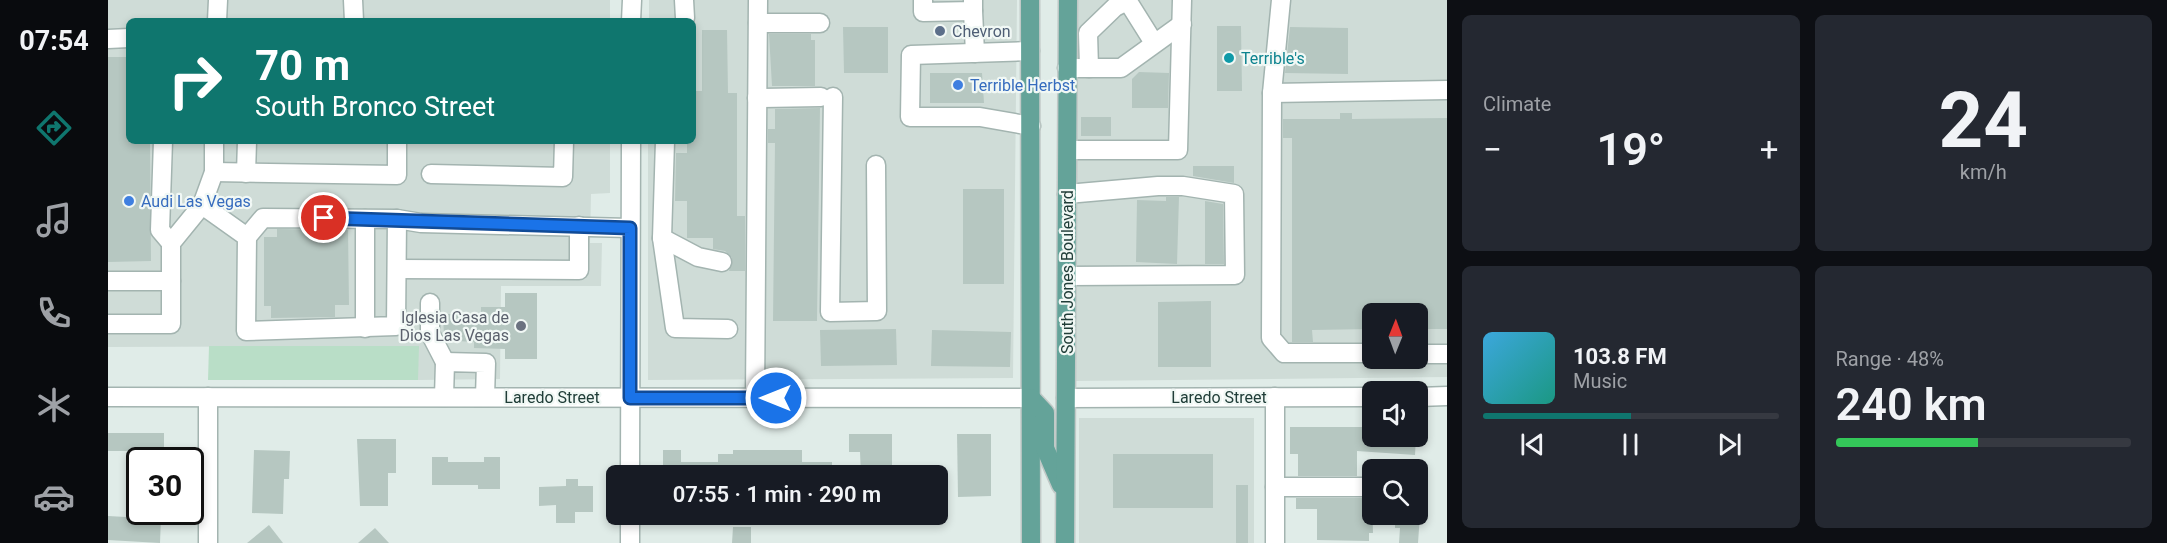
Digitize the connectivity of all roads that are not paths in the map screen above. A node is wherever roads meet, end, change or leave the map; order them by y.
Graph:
1 (218, 0) edge
2 (353, 0) edge
3 (632, 0) edge
4 (758, 0) edge
5 (922, 0) edge
6 (1030, 0) edge
7 (1068, 0) edge
8 (1182, 0) edge
9 (1281, 0) edge
10 (1127, 1) edge
11 (973, 6) edge
12 (217, 18) edge
13 (354, 18) edge
14 (632, 18) edge
15 (758, 23) junction
16 (820, 23) dead end
17 (1182, 24) junction
18 (126, 38) edge
19 (108, 39) edge
20 (1154, 43) junction
21 (1030, 51) junction
22 (975, 53) junction
23 (1067, 68) junction
24 (1089, 68) junction
25 (1447, 90) edge
26 (1272, 93) junction
27 (757, 98) junction
28 (1031, 126) junction
29 (163, 144) edge
30 (214, 144) edge
31 (247, 144) edge
32 (397, 144) edge
33 (564, 144) edge
34 (631, 144) edge
35 (665, 144) edge
36 (1068, 150) junction
37 (876, 165) dead end
38 (213, 172) junction
39 (246, 173) junction
40 (431, 174) dead end
41 (631, 194) junction
42 (664, 194) junction
43 (1067, 194) junction
44 (202, 205) junction
45 (365, 219) junction
46 (397, 219) junction
47 (579, 226) junction
48 (630, 228) junction
49 (247, 237) junction
50 (662, 238) junction
51 (171, 243) junction
52 (722, 262) dead end
53 (397, 269) junction
54 (1068, 276) junction
55 (108, 281) edge
56 (171, 281) junction
57 (430, 303) dead end
58 (108, 324) edge
59 (365, 328) junction
60 (728, 329) dead end
61 (1362, 353) edge
62 (1428, 354) edge
63 (1447, 354) edge
64 (445, 362) junction
65 (1447, 396) edge
66 (108, 397) edge
67 (208, 397) junction
68 (444, 397) junction
69 (486, 397) junction
70 (1275, 397) junction
71 (1362, 397) edge
72 (1428, 397) edge
73 (630, 398) junction
74 (755, 398) junction
75 (1031, 398) junction
76 (1066, 398) junction
77 (630, 465) edge
78 (1275, 487) junction
79 (1362, 487) edge
80 (1065, 492) junction
81 (630, 525) edge
82 (208, 543) edge
83 (630, 543) edge
84 (1031, 543) edge
85 (1065, 543) edge
86 (1275, 543) edge

1 - 12 street
2 - 13 street
3 - 14 street
4 - 15 street
5 - 11 street
6 - 21 main road
7 - 23 main road, South Jones Boulevard
8 - 17 street
9 - 26 street
10 - 20 street
10 - 24 street
11 - 22 street
15 - 16 street
15 - 27 street
17 - 20 street
17 - 36 street
18 - 19 street
20 - 24 street
21 - 22 street
21 - 28 main road
22 - 28 street
23 - 24 street
23 - 36 main road, South Jones Boulevard
25 - 26 street
26 - 61 street
27 - 37 street
27 - 74 street
28 - 75 main road
29 - 51 street
30 - 38 street
31 - 39 street
32 - 39 street
33 - 40 street
34 - 41 street
35 - 42 street
36 - 43 main road, South Jones Boulevard
38 - 39 street
38 - 44 street
41 - 42 street
41 - 48 street
42 - 50 street
43 - 54 main road, South Jones Boulevard
43 - 54 street
44 - 49 street
44 - 51 street
45 - 46 street
45 - 49 street
45 - 59 street
46 - 47 street
46 - 53 street
47 - 48 street
47 - 53 street
48 - 73 street
49 - 59 street
50 - 52 street
50 - 60 street
51 - 56 street
53 - 59 street
54 - 76 main road, South Jones Boulevard
55 - 56 street
56 - 58 street
57 - 64 street
62 - 63 street
64 - 68 street
64 - 69 street
65 - 72 street
66 - 67 street, Laredo Street
67 - 68 street, Laredo Street
67 - 82 street
68 - 69 street, Laredo Street
69 - 73 street, Laredo Street
70 - 71 street, Laredo Street
70 - 76 street, Laredo Street
70 - 78 street
73 - 74 street, Laredo Street
73 - 77 street
74 - 75 street, Laredo Street
75 - 80 main road
75 - 84 main road
76 - 80 main road, South Jones Boulevard
78 - 79 street
78 - 86 street
80 - 85 main road, South Jones Boulevard
81 - 83 street

